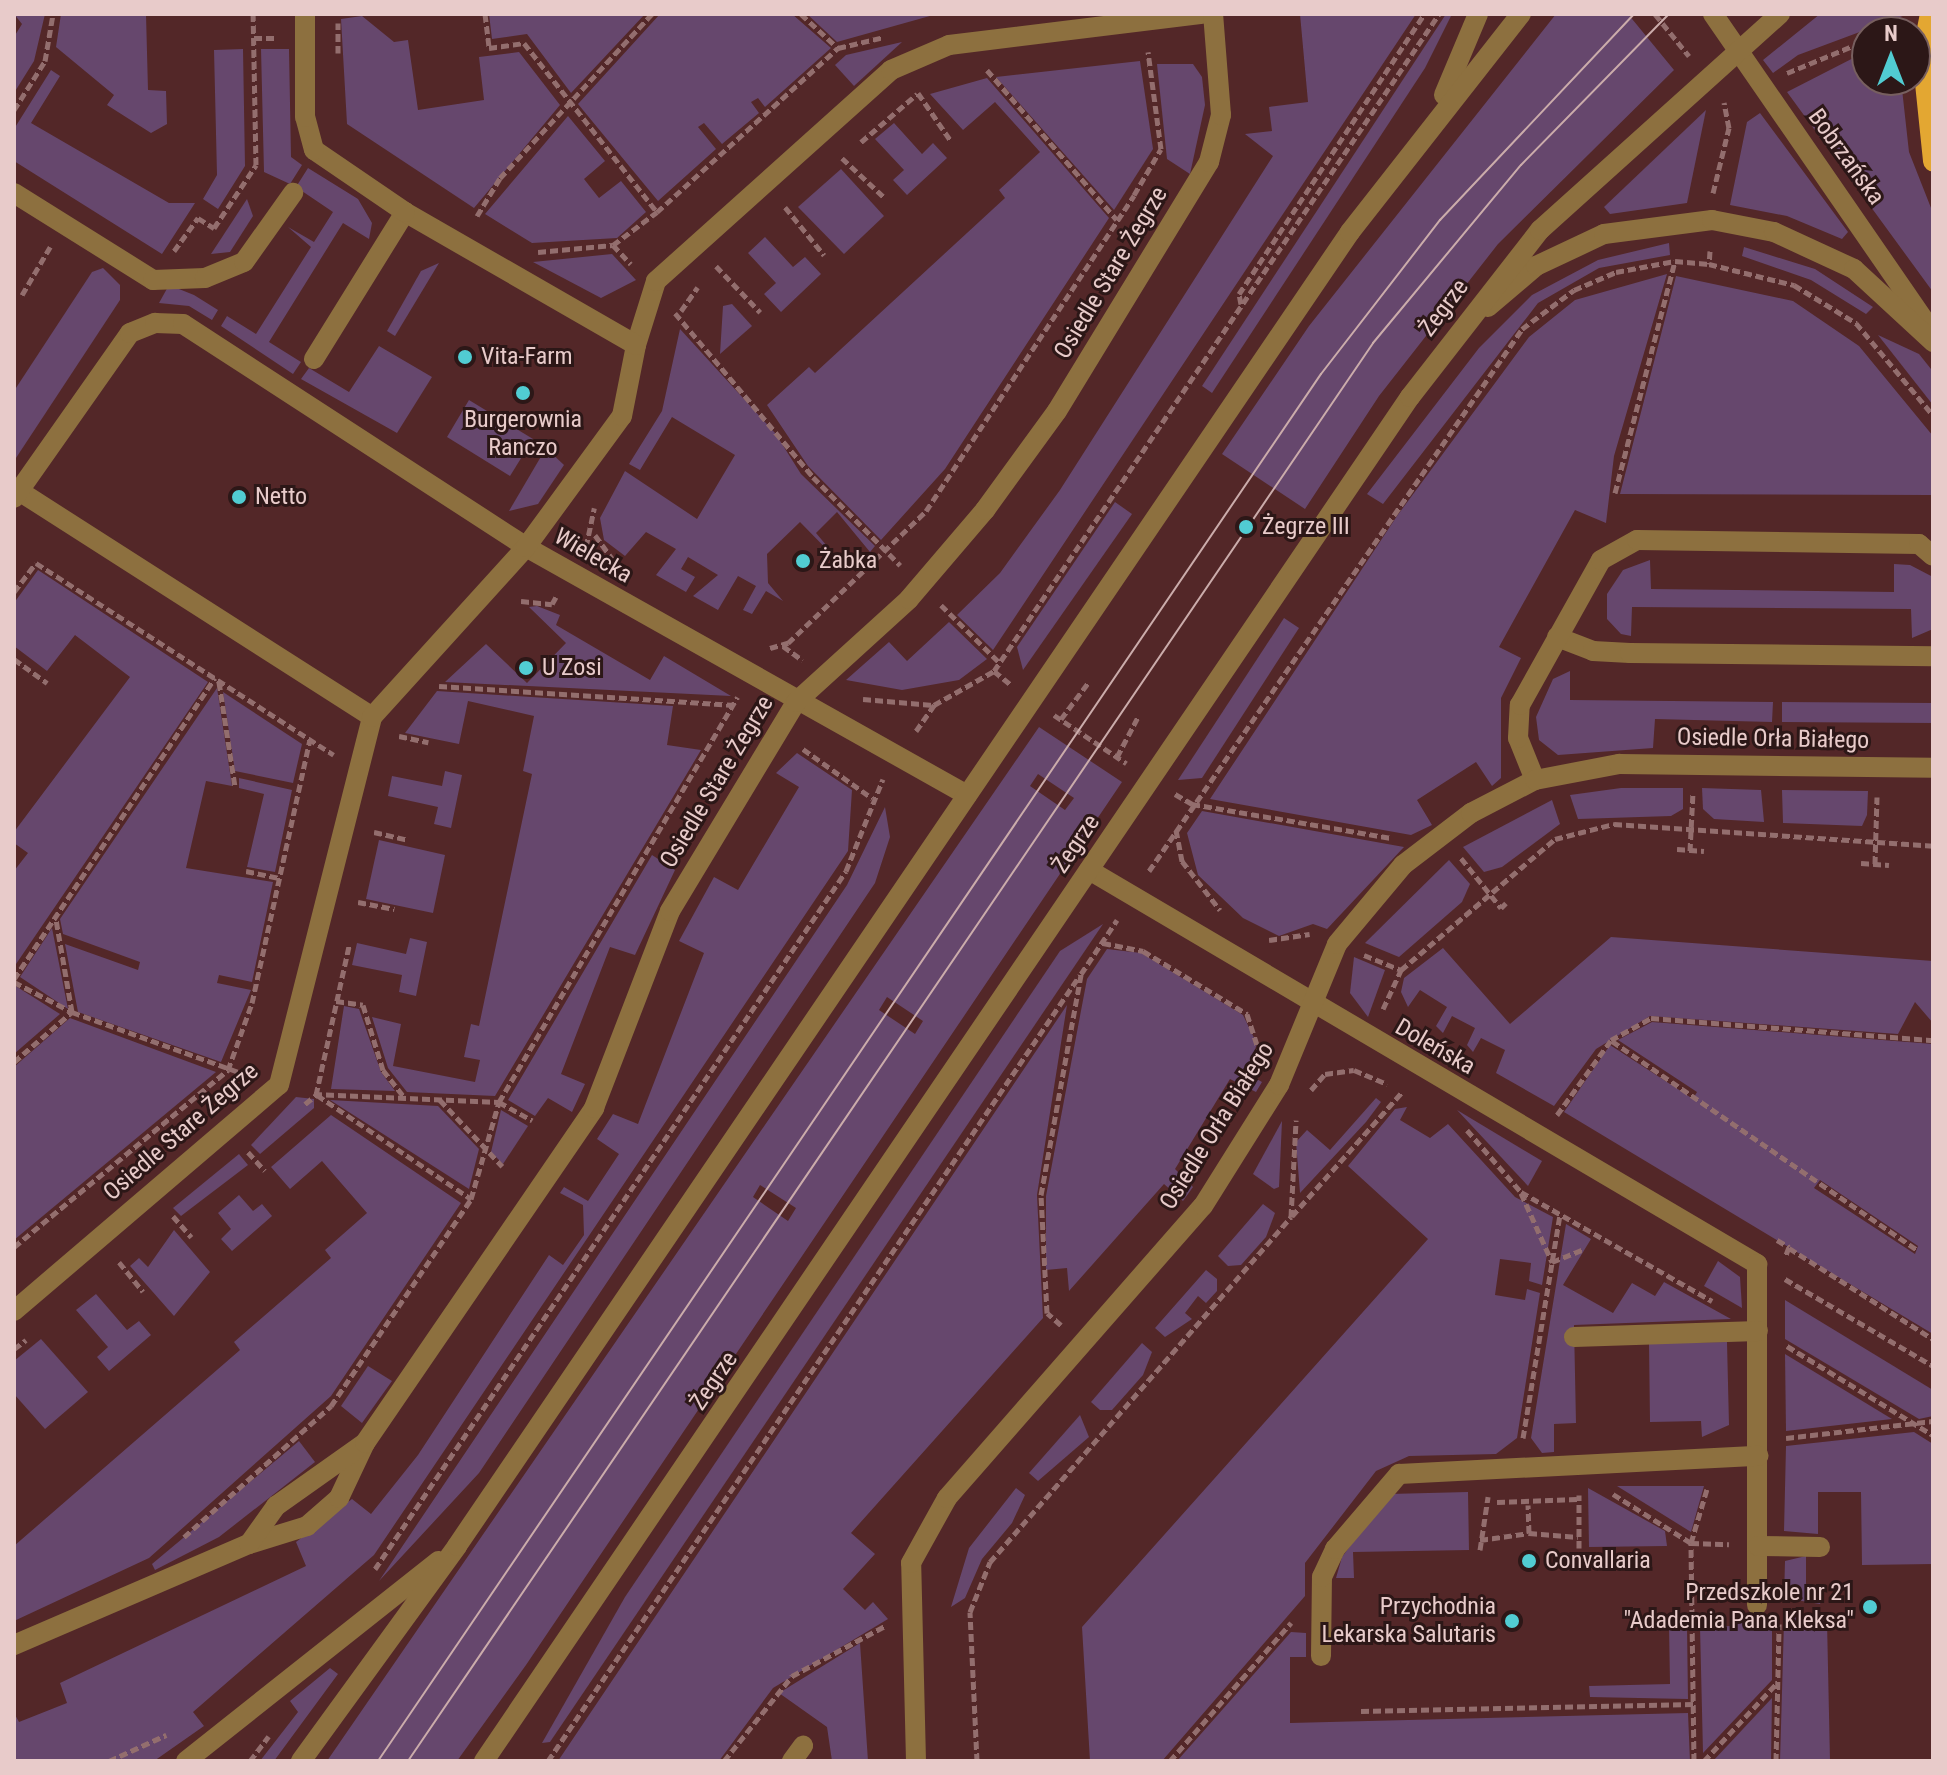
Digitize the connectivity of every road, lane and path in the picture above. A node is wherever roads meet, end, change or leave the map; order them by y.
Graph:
1 (53, 14) edge
2 (253, 14) edge
3 (305, 14) edge
4 (338, 14) edge
5 (485, 14) edge
6 (652, 14) edge
7 (801, 14) edge
8 (1202, 14) edge
9 (1213, 14) edge
10 (1424, 14) edge
11 (1439, 14) edge
12 (1478, 14) edge
13 (1521, 14) edge
14 (1713, 14) edge
15 (1720, 14) edge
16 (1780, 14) edge
17 (1930, 14) edge
18 (1143, 21) junction
19 (1851, 46) edge
20 (1736, 49) junction
21 (1148, 52) junction
22 (1132, 54) dead end
23 (338, 64) dead end
24 (995, 68) dead end
25 (987, 69) junction
26 (976, 70) dead end
27 (1787, 72) dead end
28 (926, 86) dead end
29 (918, 93) junction
30 (571, 103) junction
31 (14, 110) edge
32 (1426, 131) junction
33 (951, 141) dead end
34 (842, 158) junction
35 (1933, 161) edge
36 (831, 168) dead end
37 (14, 193) edge
38 (293, 193) dead end
39 (797, 197) dead end
40 (884, 197) dead end
41 (785, 207) junction
42 (465, 209) dead end
43 (405, 212) junction
44 (657, 212) junction
45 (477, 216) junction
46 (774, 216) dead end
47 (1117, 220) junction
48 (488, 223) dead end
49 (63, 226) junction
50 (523, 244) dead end
51 (613, 245) junction
52 (824, 255) dead end
53 (727, 256) dead end
54 (1675, 261) junction
55 (1709, 264) dead end
56 (716, 266) junction
57 (153, 280) junction
58 (654, 290) junction
59 (22, 295) dead end
60 (1241, 304) junction
61 (760, 312) dead end
62 (678, 317) junction
63 (1856, 323) dead end
64 (674, 326) dead end
65 (1457, 333) junction
66 (1933, 333) edge
67 (1933, 342) edge
68 (636, 345) junction
69 (314, 359) dead end
70 (1933, 415) edge
71 (1615, 493) dead end
72 (16, 495) edge
73 (597, 500) dead end
74 (595, 534) junction
75 (526, 547) junction
76 (883, 549) junction
77 (1933, 556) edge
78 (627, 567) dead end
79 (571, 573) junction
80 (921, 585) junction
81 (14, 592) edge
82 (510, 608) dead end
83 (1557, 637) junction
84 (754, 640) dead end
85 (767, 648) junction
86 (1933, 656) edge
87 (14, 659) edge
88 (1000, 663) junction
89 (437, 677) dead end
90 (750, 677) junction
91 (217, 679) junction
92 (47, 683) dead end
93 (1088, 683) dead end
94 (1030, 699) junction
95 (796, 702) junction
96 (734, 705) junction
97 (372, 717) junction
98 (1138, 717) dead end
99 (1061, 719) junction
100 (401, 725) dead end
101 (310, 740) junction
102 (428, 742) dead end
103 (802, 749) dead end
104 (898, 757) junction
105 (1117, 757) junction
106 (1694, 763) junction
107 (1879, 767) junction
108 (1933, 768) edge
109 (360, 771) junction
110 (1151, 780) junction
111 (1535, 780) junction
112 (235, 787) dead end
113 (967, 795) junction
114 (872, 798) junction
115 (1192, 804) junction
116 (376, 820) dead end
117 (1692, 829) junction
118 (374, 832) junction
119 (408, 840) dead end
120 (1876, 842) junction
121 (1430, 844) junction
122 (371, 846) dead end
123 (1933, 846) edge
124 (1677, 849) dead end
125 (1690, 851) junction
126 (1704, 851) dead end
127 (1861, 863) dead end
128 (1875, 864) junction
129 (1889, 865) dead end
130 (1089, 870) junction
131 (246, 871) dead end
132 (279, 878) junction
133 (361, 888) dead end
134 (1489, 894) junction
135 (1132, 897) junction
136 (358, 902) junction
137 (1506, 903) dead end
138 (394, 909) dead end
139 (355, 916) dead end
140 (56, 918) junction
141 (352, 930) dead end
142 (1103, 943) junction
143 (1081, 974) junction
144 (14, 981) edge
145 (336, 1001) junction
146 (363, 1005) junction
147 (374, 1008) dead end
148 (1316, 1009) junction
149 (72, 1012) junction
150 (1611, 1040) junction
151 (1933, 1040) edge
152 (14, 1062) edge
153 (228, 1070) junction
154 (279, 1085) junction
155 (1279, 1085) junction
156 (1403, 1091) junction
157 (316, 1095) junction
158 (1305, 1097) junction
159 (1415, 1097) dead end
160 (405, 1098) junction
161 (439, 1099) junction
162 (499, 1102) junction
163 (1556, 1116) dead end
164 (532, 1120) dead end
165 (1463, 1125) dead end
166 (486, 1149) junction
167 (248, 1152) dead end
168 (502, 1166) dead end
169 (265, 1171) dead end
170 (1521, 1192) junction
171 (471, 1199) junction
172 (1560, 1214) junction
173 (173, 1216) dead end
174 (1291, 1217) junction
175 (191, 1237) dead end
176 (14, 1247) edge
177 (1789, 1247) dead end
178 (1585, 1249) dead end
179 (1917, 1250) dead end
180 (119, 1262) dead end
181 (1552, 1262) junction
182 (1757, 1264) junction
183 (143, 1292) dead end
184 (14, 1311) edge
185 (1748, 1331) junction
186 (1574, 1337) dead end
187 (1933, 1339) edge
188 (1082, 1344) junction
189 (1933, 1366) edge
190 (1933, 1421) edge
191 (1912, 1423) junction
192 (1933, 1435) edge
193 (365, 1443) junction
194 (1759, 1456) junction
195 (1519, 1465) junction
196 (1710, 1480) dead end
197 (1583, 1481) dead end
198 (243, 1485) dead end
199 (1602, 1488) dead end
200 (1577, 1499) junction
201 (1488, 1501) dead end
202 (1528, 1505) junction
203 (1480, 1524) dead end
204 (1529, 1533) junction
205 (1578, 1537) junction
206 (1480, 1540) junction
207 (1691, 1543) junction
208 (249, 1544) junction
209 (457, 1546) junction
210 (1758, 1546) junction
211 (1820, 1547) dead end
212 (1579, 1548) dead end
213 (1480, 1550) dead end
214 (363, 1581) dead end
215 (1757, 1605) dead end
216 (1322, 1611) junction
217 (909, 1613) junction
218 (14, 1645) edge
219 (1321, 1656) dead end
220 (533, 1692) junction
221 (266, 1697) junction
222 (1695, 1704) junction
223 (1361, 1711) dead end
224 (186, 1761) edge
225 (250, 1761) edge
226 (301, 1761) edge
227 (484, 1761) edge
228 (502, 1761) edge
229 (548, 1761) edge
230 (724, 1761) edge
231 (916, 1761) edge
232 (977, 1761) edge
233 (1170, 1761) edge
234 (1694, 1761) edge
235 (1704, 1761) edge
236 (1776, 1761) edge

1 - 31 path
2 - 57 path
3 - 43 street
4 - 23 path
5 - 30 path
6 - 30 path
7 - 44 path
8 - 18 street
9 - 80 street, Osiedle Stare Żegrze
10 - 60 path
11 - 60 path
12 - 32 street
13 - 32 street
14 - 20 street, Bobrzańska
15 - 20 street
16 - 20 street, Żegrze
17 - 35 main road
18 - 21 path
18 - 58 street
19 - 27 path
20 - 65 street, Żegrze
20 - 66 street, Bobrzańska
21 - 22 path
21 - 47 path
24 - 25 path
25 - 26 path
25 - 47 path
28 - 29 path
29 - 33 path
29 - 34 path
30 - 44 path
30 - 45 path
32 - 94 street
34 - 36 path
34 - 40 path
37 - 49 street
38 - 57 street
39 - 41 path
41 - 46 path
41 - 52 path
42 - 45 path
43 - 68 street
43 - 69 street
44 - 51 path
45 - 48 path
47 - 76 path
49 - 57 street
49 - 59 path
50 - 51 path
51 - 58 path
53 - 56 path
54 - 55 path
54 - 71 path
54 - 115 path
56 - 61 path
56 - 62 path
58 - 62 path
58 - 68 street, Osiedle Stare Żegrze
60 - 88 path
62 - 64 path
62 - 76 path
63 - 70 path
65 - 67 street
65 - 110 street, Żegrze
68 - 75 street, Osiedle Stare Żegrze
72 - 75 street, Wielecka
72 - 97 street
73 - 74 path
74 - 78 path
74 - 79 path
75 - 79 street, Wielecka
75 - 97 street, Osiedle Stare Żegrze
76 - 80 path
76 - 85 path
77 - 83 street
79 - 82 path
79 - 90 street, Wielecka
80 - 88 path
80 - 95 street, Osiedle Stare Żegrze
81 - 91 path
83 - 86 street
83 - 111 street
84 - 85 path
85 - 90 path
87 - 92 path
88 - 104 path
89 - 96 path
90 - 95 street, Wielecka
90 - 96 path
91 - 101 path
91 - 112 path
91 - 140 path
93 - 99 path
94 - 99 path
94 - 113 street
95 - 104 street, Wielecka
95 - 193 street, Osiedle Stare Żegrze
96 - 162 path
97 - 109 street, Osiedle Stare Żegrze
98 - 105 path
99 - 105 path
100 - 102 path
101 - 109 path
101 - 132 path
103 - 114 path
104 - 113 street, Wielecka
104 - 114 path
105 - 110 path
106 - 107 street, Osiedle Orła Białego
106 - 111 street, Osiedle Orła Białego
106 - 117 path
107 - 108 street, Osiedle Orła Białego
107 - 120 path
109 - 154 street, Osiedle Stare Żegrze
110 - 130 street, Żegrze
111 - 121 street, Osiedle Orła Białego
113 - 209 street
114 - 214 path
115 - 121 path
115 - 135 path
116 - 118 path
117 - 120 path
117 - 125 path
117 - 134 path
118 - 119 path
118 - 122 path
120 - 123 path
120 - 128 path
121 - 134 path
121 - 148 street, Osiedle Orła Białego
124 - 125 path
125 - 126 path
127 - 128 path
128 - 129 path
130 - 135 street, Doleńska
130 - 220 street, Żegrze
131 - 132 path
132 - 153 path
133 - 136 path
134 - 137 path
135 - 142 path
135 - 148 street, Doleńska
136 - 138 path
136 - 139 path
140 - 144 path
140 - 149 path
141 - 145 path
142 - 143 path
142 - 155 path
143 - 188 path
143 - 229 path
144 - 149 path
145 - 146 path
145 - 157 path
146 - 147 path
146 - 160 path
148 - 155 street, Osiedle Orła Białego
148 - 182 street, Doleńska
149 - 152 path
149 - 153 path
150 - 151 path
150 - 163 path
150 - 179 path
153 - 154 path
153 - 176 path
154 - 157 path
154 - 184 street, Osiedle Stare Żegrze
155 - 158 path
155 - 188 street, Osiedle Orła Białego
156 - 158 path
156 - 159 path
156 - 174 path
157 - 160 path
157 - 171 path
158 - 174 path
160 - 161 path
161 - 162 path
161 - 166 path
162 - 164 path
162 - 166 path
165 - 170 path
166 - 168 path
166 - 171 path
167 - 169 path
170 - 172 path
170 - 181 path
171 - 198 path
172 - 181 path
172 - 185 path
173 - 175 path
174 - 232 path
177 - 187 path
178 - 181 path
180 - 183 path
181 - 195 path
182 - 185 street
182 - 189 path
185 - 186 street
185 - 191 path
185 - 194 street
188 - 217 street, Osiedle Orła Białego
190 - 191 path
191 - 192 path
191 - 194 path
193 - 208 street, Osiedle Stare Żegrze
193 - 208 street, Osiedle Stare Żegrze
194 - 195 street
194 - 210 street
195 - 216 street
196 - 207 path
197 - 200 path
199 - 207 path
200 - 202 path
200 - 205 path
201 - 202 path
202 - 204 path
203 - 206 path
204 - 205 path
204 - 206 path
205 - 212 path
206 - 213 path
207 - 210 path
207 - 222 path
208 - 218 street, Osiedle Stare Żegrze
209 - 221 street
209 - 226 street
210 - 211 street
210 - 215 street
216 - 219 street
216 - 233 path
217 - 230 path
217 - 231 street, Osiedle Orła Białego
220 - 227 street, Żegrze
220 - 228 street
221 - 224 street
221 - 225 path
222 - 223 path
222 - 234 path
235 - 236 path

